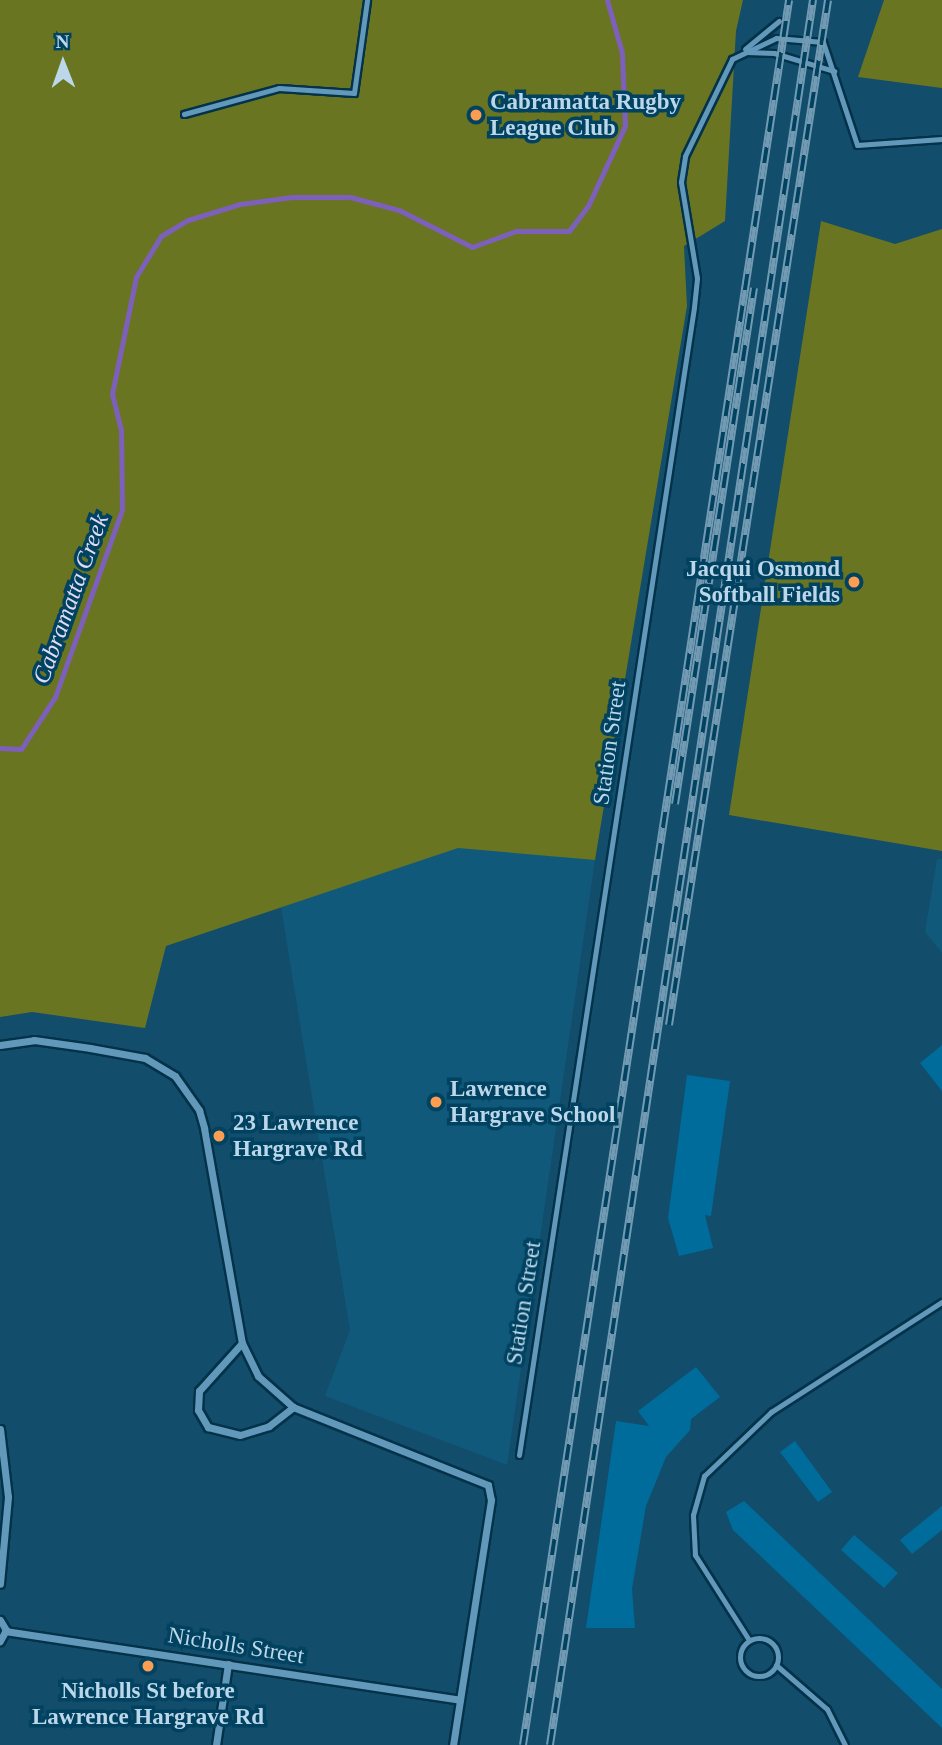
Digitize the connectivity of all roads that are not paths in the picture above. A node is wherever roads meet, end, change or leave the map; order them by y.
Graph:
1 (367, 0) edge
2 (779, 21) dead end
3 (743, 52) junction
4 (836, 73) junction
5 (184, 114) dead end
6 (942, 139) edge
7 (0, 1045) edge
8 (942, 1302) edge
9 (242, 1343) junction
10 (293, 1407) junction
11 (0, 1429) edge
12 (519, 1455) dead end
13 (0, 1584) edge
14 (0, 1620) edge
15 (5, 1631) junction
16 (749, 1640) junction
17 (0, 1641) edge
18 (228, 1664) junction
19 (776, 1665) junction
20 (460, 1700) junction
21 (216, 1745) edge
22 (453, 1745) edge
23 (845, 1745) edge

1 - 5 lane
2 - 3 lane, Station Street
3 - 4 lane
3 - 4 lane
3 - 12 lane, Station Street
4 - 6 lane
7 - 9 street
8 - 16 lane
9 - 10 street
9 - 10 street
10 - 20 street
11 - 13 street
14 - 15 street
15 - 17 street
15 - 18 street, Nicholls Street
16 - 19 lane
16 - 19 lane
18 - 20 street, Nicholls Street
18 - 21 street
19 - 23 lane
20 - 22 street

